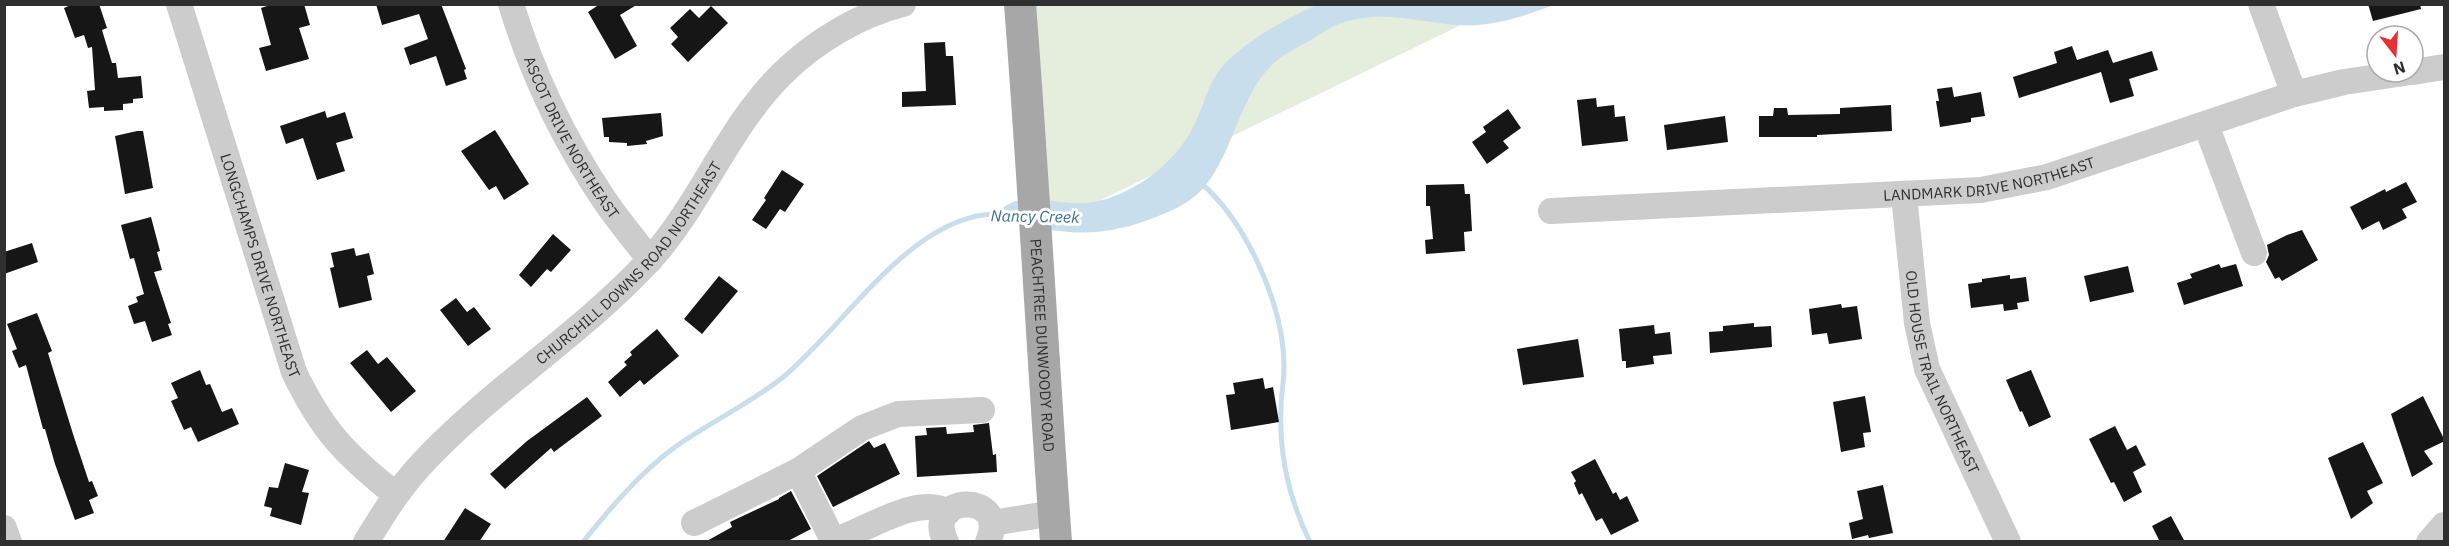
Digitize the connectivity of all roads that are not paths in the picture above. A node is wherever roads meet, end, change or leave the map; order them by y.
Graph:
1 (178, 4) edge
2 (511, 4) edge
3 (903, 4) edge
4 (1020, 4) edge
5 (2260, 4) edge
6 (2445, 67) edge
7 (2425, 70) edge
8 (2365, 78) edge
9 (2294, 94) junction
10 (2206, 125) junction
11 (1904, 195) junction
12 (1551, 211) dead end
13 (2254, 253) dead end
14 (650, 260) junction
15 (982, 410) dead end
16 (798, 471) junction
17 (396, 495) junction
18 (948, 512) junction
19 (694, 523) dead end
20 (2445, 525) edge
21 (1055, 527) edge
22 (4, 528) edge
23 (990, 532) edge
24 (9, 542) edge
25 (366, 542) edge
26 (835, 542) edge
27 (946, 542) edge
28 (2008, 542) edge
29 (2428, 542) edge

1 - 17 street, LONGCHAMPS DRIVE NORTHEAST
2 - 14 street, ASCOT DRIVE NORTHEAST
3 - 14 street, CHURCHILL DOWNS ROAD NORTHEAST
4 - 21 main road, PEACHTREE DUNWOODY ROAD
5 - 9 street
6 - 7 street, LANDMARK DRIVE NORTHEAST
8 - 9 street, LANDMARK DRIVE NORTHEAST
9 - 10 street, LANDMARK DRIVE NORTHEAST
10 - 11 street, LANDMARK DRIVE NORTHEAST
10 - 13 street
11 - 12 street, LANDMARK DRIVE NORTHEAST
11 - 28 street, OLD HOUSE TRAIL NORTHEAST
14 - 17 street, CHURCHILL DOWNS ROAD NORTHEAST
15 - 16 street
16 - 19 street
16 - 26 street
17 - 25 street, CHURCHILL DOWNS ROAD NORTHEAST
18 - 23 street
18 - 26 street
18 - 27 street
20 - 29 street
21 - 23 street
22 - 24 street

